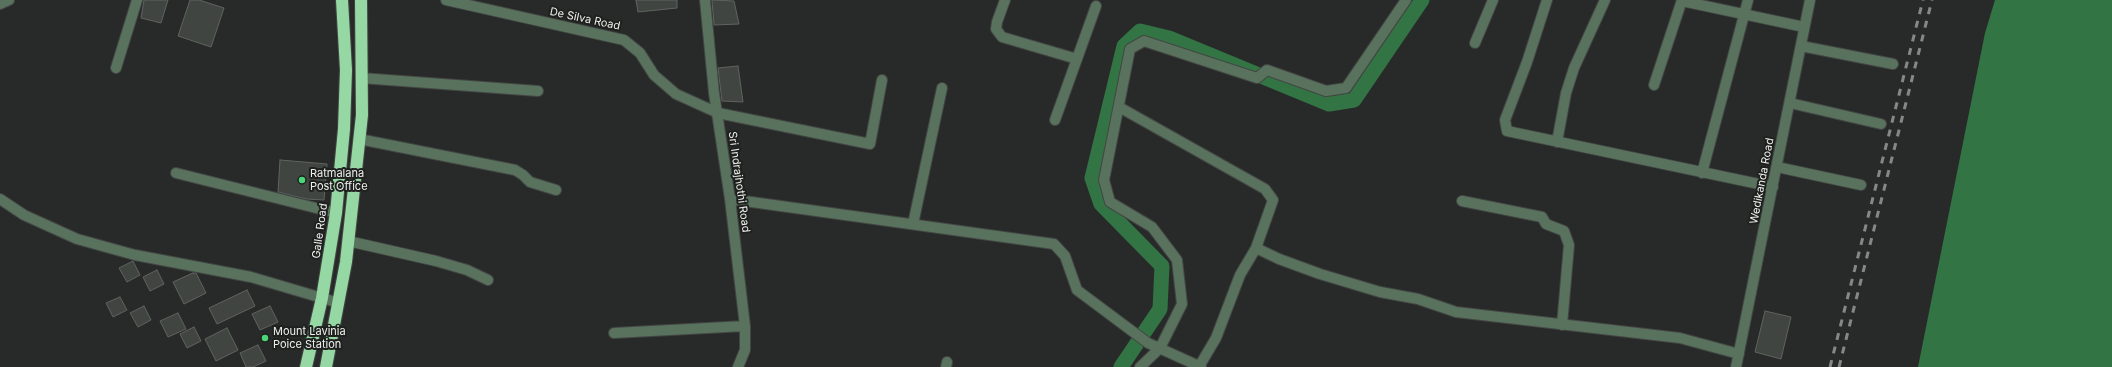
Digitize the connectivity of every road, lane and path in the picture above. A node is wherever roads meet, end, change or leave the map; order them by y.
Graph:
1 (9, 0) edge
2 (137, 0) edge
3 (342, 0) edge
4 (361, 0) edge
5 (446, 0) edge
6 (705, 0) edge
7 (1005, 0) edge
8 (1406, 0) edge
9 (1493, 0) edge
10 (1547, 0) edge
11 (1605, 0) edge
12 (1682, 0) edge
13 (1748, 0) edge
14 (1810, 0) edge
15 (0, 4) edge
16 (1096, 6) dead end
17 (1745, 13) junction
18 (1804, 26) junction
19 (1475, 42) dead end
20 (1801, 46) junction
21 (1077, 59) junction
22 (1893, 64) dead end
23 (116, 68) dead end
24 (361, 78) junction
25 (882, 80) dead end
26 (1654, 85) dead end
27 (942, 88) dead end
28 (538, 91) dead end
29 (1790, 103) junction
30 (1119, 107) junction
31 (718, 113) junction
32 (1055, 120) dead end
33 (1881, 124) dead end
34 (359, 139) junction
35 (1557, 142) junction
36 (1777, 167) junction
37 (176, 173) dead end
38 (1702, 173) junction
39 (1862, 185) dead end
40 (1774, 187) junction
41 (556, 190) dead end
42 (0, 199) edge
43 (730, 199) junction
44 (1462, 201) dead end
45 (336, 213) junction
46 (913, 224) junction
47 (348, 241) junction
48 (1256, 248) junction
49 (488, 280) dead end
50 (322, 298) junction
51 (339, 303) junction
52 (1562, 325) junction
53 (745, 326) junction
54 (614, 333) dead end
55 (1160, 348) junction
56 (1739, 354) junction
57 (328, 366) edge
58 (1200, 366) edge
59 (306, 367) edge
60 (738, 367) edge
61 (1140, 367) edge
62 (1736, 367) edge

1 - 15 street
2 - 23 street
3 - 45 highway, Galle Road
4 - 24 highway
5 - 31 street, De Silva Road
6 - 31 street, Sri Indrajhothi Road
7 - 21 street
8 - 30 street
9 - 19 street
10 - 35 street
11 - 35 street
12 - 17 street
12 - 26 street
13 - 17 street
14 - 18 street, Wedikanda Road
16 - 21 street
17 - 18 street
17 - 38 street
18 - 20 street, Wedikanda Road
20 - 22 street
20 - 29 street, Wedikanda Road
21 - 32 street
24 - 28 street
24 - 34 highway
25 - 31 street, De Silva Road
27 - 46 street
29 - 33 street
29 - 36 street, Wedikanda Road
30 - 48 street
30 - 55 street
31 - 43 street, Sri Indrajhothi Road
34 - 41 street
34 - 47 highway
35 - 38 street
36 - 39 street
36 - 40 street, Wedikanda Road
37 - 45 street
38 - 40 street
40 - 56 street, Wedikanda Road
42 - 50 street
43 - 46 street
43 - 53 street, Sri Indrajhothi Road
44 - 52 street
45 - 50 highway, Galle Road
46 - 55 street
47 - 49 street
47 - 51 highway
48 - 52 street
48 - 58 street
50 - 51 street
50 - 59 highway, Galle Road
51 - 57 highway
52 - 56 street
53 - 54 street
53 - 60 street, Sri Indrajhothi Road
55 - 58 street
55 - 61 street
56 - 62 street, Wedikanda Road

